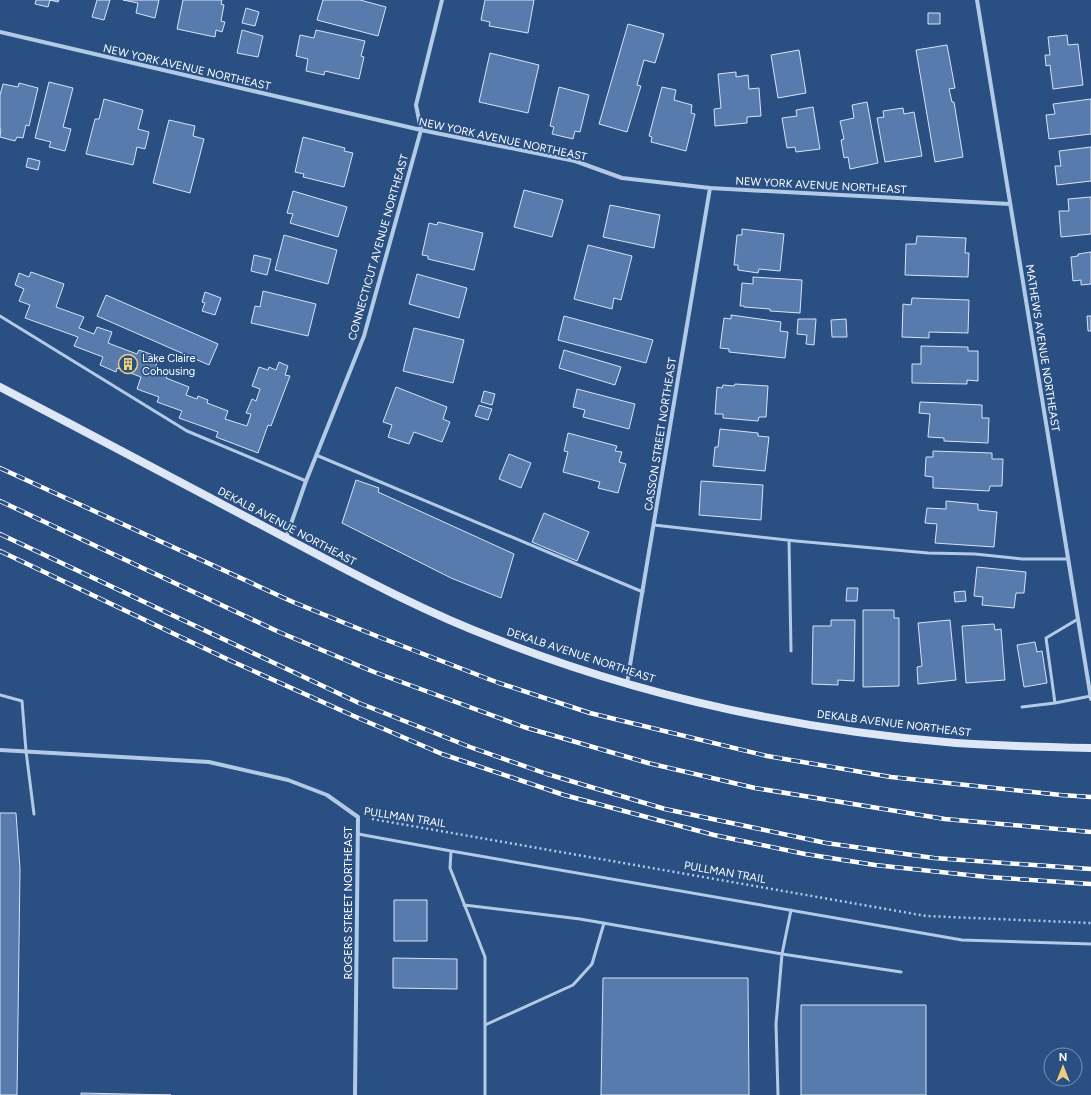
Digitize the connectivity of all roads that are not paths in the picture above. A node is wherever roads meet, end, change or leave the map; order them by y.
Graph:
1 (442, 0) edge
2 (977, 0) edge
3 (0, 32) edge
4 (421, 130) junction
5 (710, 188) junction
6 (1010, 204) junction
7 (0, 316) edge
8 (0, 387) edge
9 (316, 455) junction
10 (306, 481) junction
11 (654, 525) junction
12 (286, 538) junction
13 (789, 540) junction
14 (1068, 558) junction
15 (642, 592) junction
16 (1078, 619) junction
17 (791, 650) dead end
18 (628, 683) junction
19 (0, 695) edge
20 (1091, 697) edge
21 (1054, 703) junction
22 (1022, 707) dead end
23 (1091, 748) edge
24 (0, 750) edge
25 (26, 751) junction
26 (34, 814) dead end
27 (358, 834) junction
28 (451, 851) junction
29 (464, 905) junction
30 (791, 910) junction
31 (604, 923) junction
32 (1091, 944) edge
33 (782, 954) junction
34 (901, 972) dead end
35 (485, 1025) junction
36 (355, 1095) edge
37 (485, 1095) edge
38 (778, 1095) edge

1 - 4 street, CONNECTICUT AVENUE NORTHEAST
2 - 6 street, MATHEWS AVENUE NORTHEAST
3 - 4 street, NEW YORK AVENUE NORTHEAST
4 - 5 street, NEW YORK AVENUE NORTHEAST
4 - 9 street, CONNECTICUT AVENUE NORTHEAST
5 - 6 street, NEW YORK AVENUE NORTHEAST
5 - 11 street, CASSON STREET NORTHEAST
6 - 14 street, MATHEWS AVENUE NORTHEAST
7 - 10 lane
8 - 12 main road, DEKALB AVENUE NORTHEAST
9 - 10 street, CONNECTICUT AVENUE NORTHEAST
9 - 15 lane
10 - 12 street, CONNECTICUT AVENUE NORTHEAST
11 - 13 lane
11 - 15 street, CASSON STREET NORTHEAST
12 - 18 main road, DEKALB AVENUE NORTHEAST
13 - 14 lane
13 - 17 lane
14 - 16 street, MATHEWS AVENUE NORTHEAST
15 - 18 street, CASSON STREET NORTHEAST
16 - 20 street, MATHEWS AVENUE NORTHEAST
16 - 21 lane
18 - 23 main road, DEKALB AVENUE NORTHEAST
19 - 25 lane
20 - 21 lane
21 - 22 lane
24 - 25 street, ROGERS STREET NORTHEAST
25 - 26 lane
25 - 27 street, ROGERS STREET NORTHEAST
27 - 28 lane
27 - 36 street, ROGERS STREET NORTHEAST
28 - 29 lane
28 - 30 lane
29 - 31 lane
29 - 35 lane
30 - 32 lane
30 - 33 lane
31 - 33 lane
31 - 35 lane
33 - 34 lane
33 - 38 lane
35 - 37 lane

